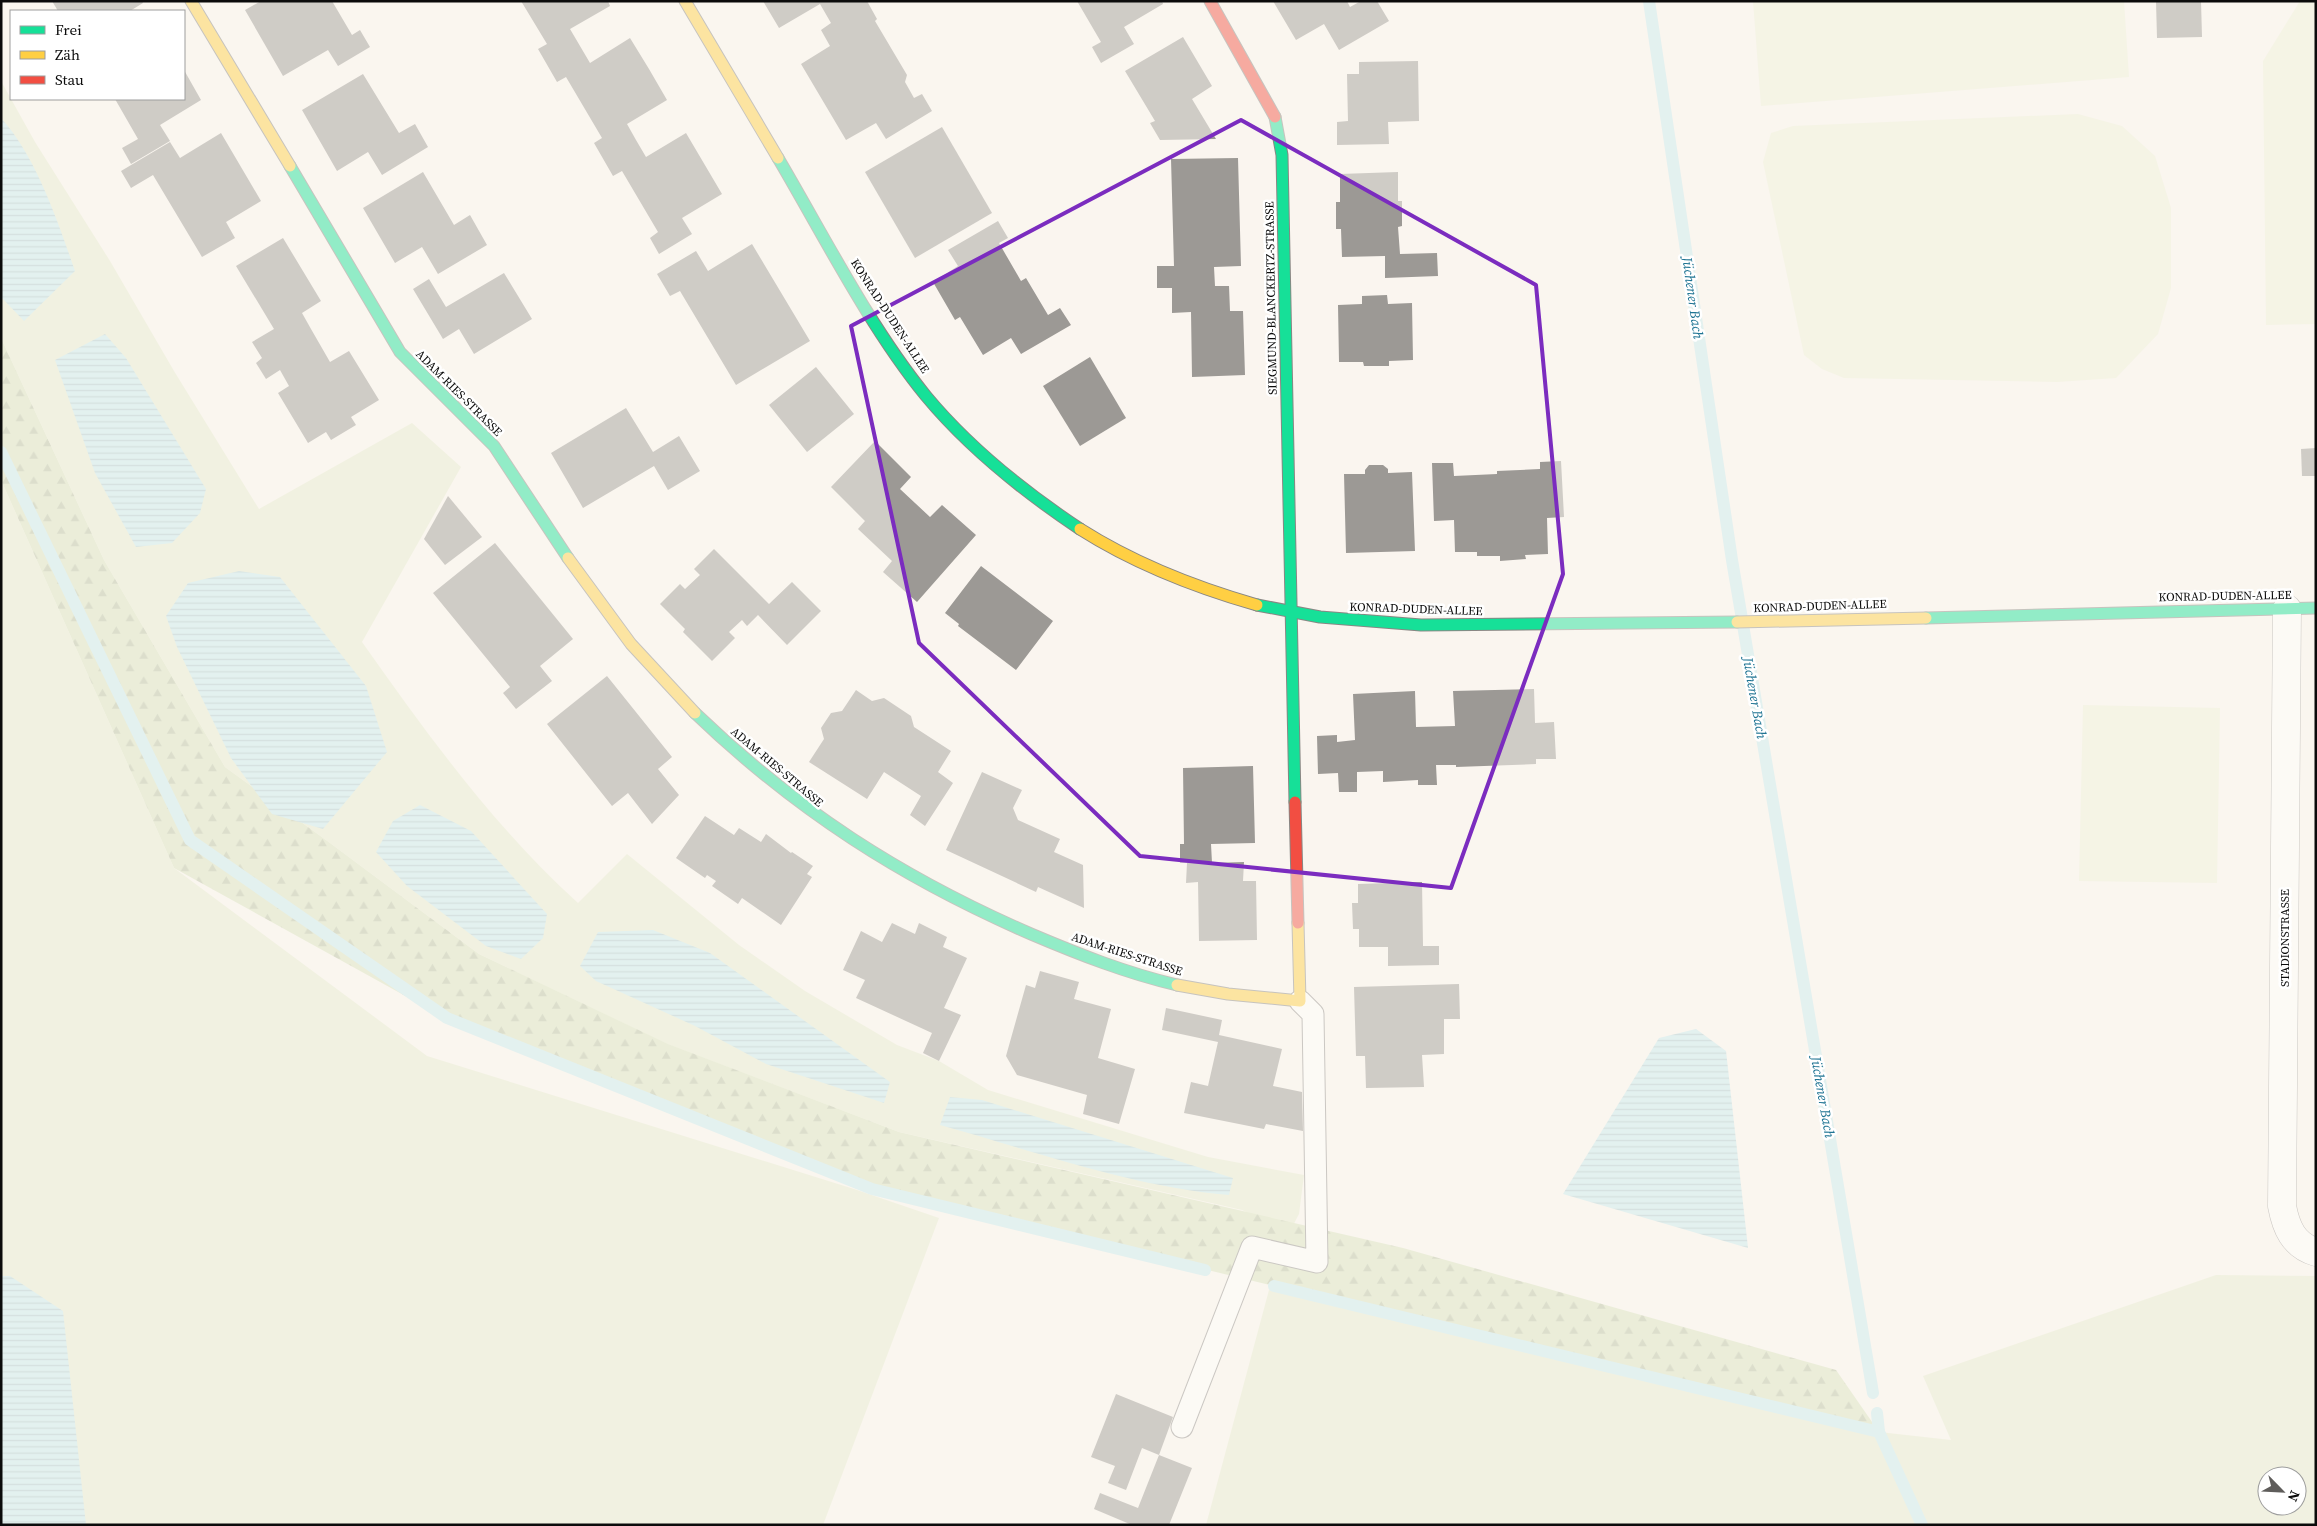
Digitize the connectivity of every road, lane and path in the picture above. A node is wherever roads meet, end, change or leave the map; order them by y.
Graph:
1 (191, 1) edge
2 (685, 1) edge
3 (1210, 1) edge
4 (2316, 608) edge
5 (2287, 609) junction
6 (1290, 612) junction
7 (1300, 1001) junction
8 (2316, 1252) edge
9 (1182, 1426) dead end

1 - 7 street, ADAM-RIES-STRASSE
2 - 6 street, KONRAD-DUDEN-ALLEE
3 - 6 street, SIEGMUND-BLANCKERTZ-STRASSE
4 - 5 street, KONRAD-DUDEN-ALLEE
5 - 6 street, KONRAD-DUDEN-ALLEE
5 - 8 street, STADIONSTRASSE
6 - 7 street
7 - 9 lane

